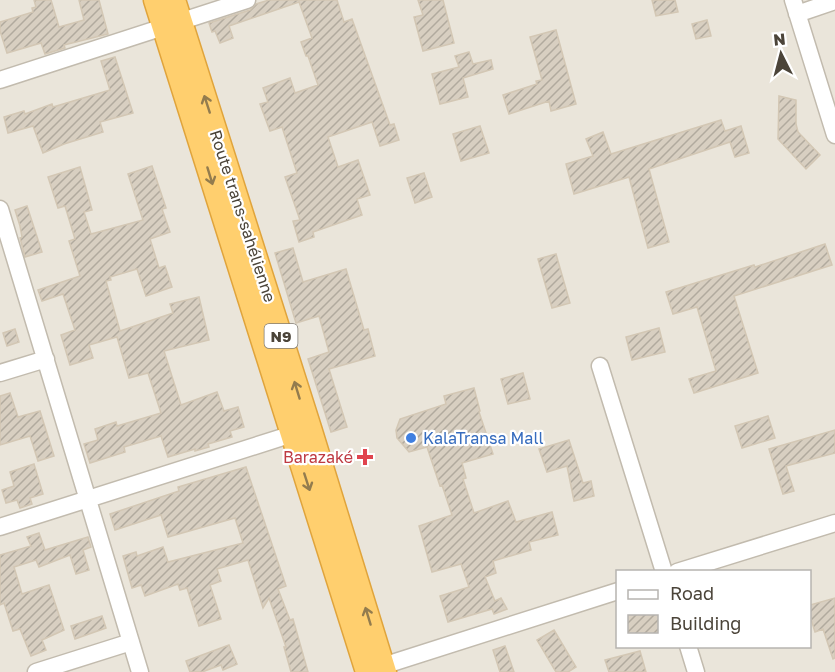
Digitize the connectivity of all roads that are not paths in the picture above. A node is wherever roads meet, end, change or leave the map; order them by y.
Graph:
1 (155, 0) edge
2 (247, 0) edge
3 (835, 1) edge
4 (795, 7) edge
5 (173, 16) edge
6 (0, 80) edge
7 (835, 135) edge
8 (2, 219) edge
9 (46, 359) junction
10 (600, 366) dead end
11 (0, 373) edge
12 (301, 431) junction
13 (88, 499) junction
14 (835, 523) edge
15 (0, 527) edge
16 (663, 570) edge
17 (683, 570) edge
18 (616, 592) edge
19 (131, 642) junction
20 (689, 648) edge
21 (376, 670) edge
22 (36, 672) edge
23 (141, 672) edge
24 (696, 672) edge

1 - 5 highway, Route trans-sahélienne / N9
2 - 5 street
3 - 4 street
4 - 7 street
5 - 6 street
5 - 12 highway, Route trans-sahélienne / N9
8 - 9 street
9 - 11 street
9 - 13 street
10 - 16 street
12 - 13 street
12 - 21 highway, Route trans-sahélienne / N9
13 - 15 street
13 - 19 street
14 - 17 street
18 - 21 street
19 - 22 street
19 - 23 street
20 - 24 street

